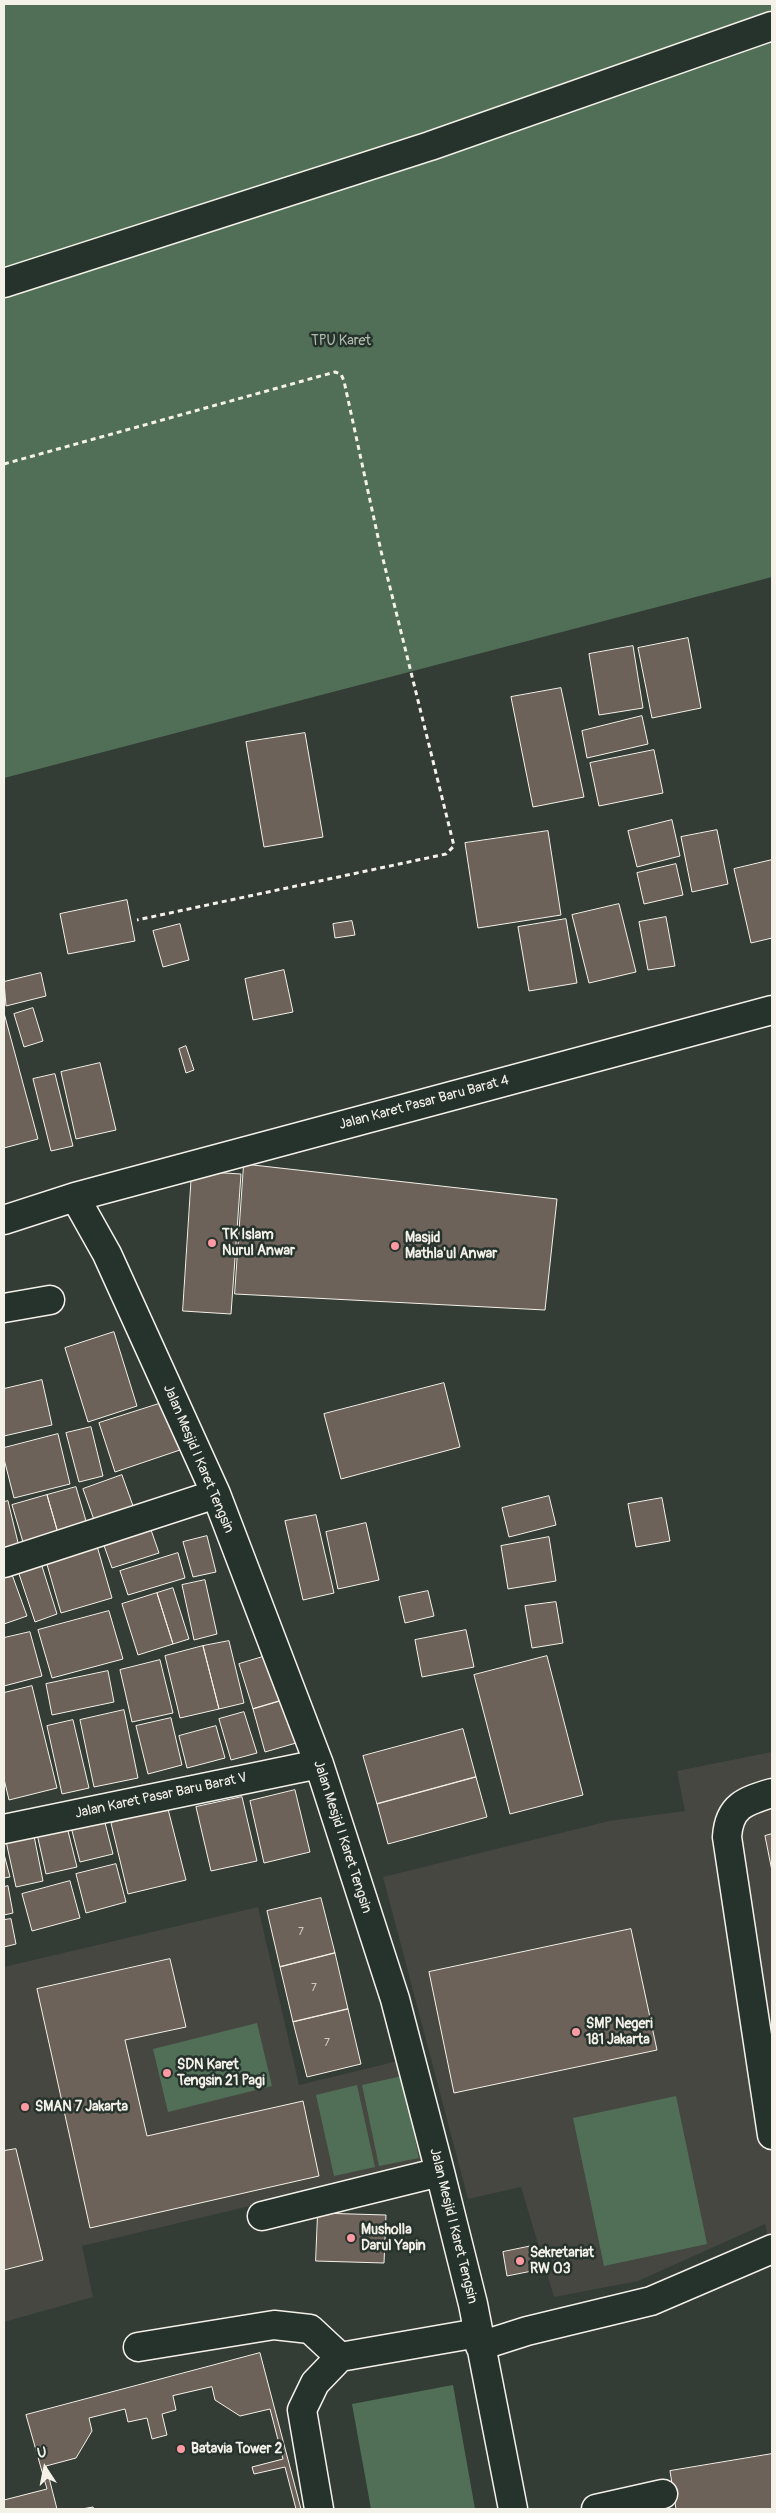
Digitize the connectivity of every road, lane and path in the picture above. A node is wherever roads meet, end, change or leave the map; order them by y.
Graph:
1 (772, 26) edge
2 (4, 283) edge
3 (4, 464) edge
4 (137, 920) dead end
5 (772, 1010) edge
6 (75, 1197) junction
7 (4, 1220) edge
8 (50, 1300) dead end
9 (4, 1308) edge
10 (216, 1494) junction
11 (4, 1563) edge
12 (319, 1764) junction
13 (772, 1793) edge
14 (4, 1829) edge
15 (772, 2135) edge
16 (440, 2172) junction
17 (262, 2216) dead end
18 (772, 2249) edge
19 (479, 2339) junction
20 (138, 2347) dead end
21 (340, 2357) junction
22 (663, 2494) dead end
23 (319, 2509) edge
24 (514, 2509) edge
25 (596, 2509) edge

1 - 2 street
3 - 4 path
5 - 6 street, Jalan Karet Pasar Baru Barat 4
6 - 7 street, Jalan Karet Pasar Baru Barat 4
6 - 10 street, Jalan Mesjid I Karet Tengsin
8 - 9 street
10 - 11 street
10 - 12 street, Jalan Mesjid I Karet Tengsin
12 - 14 street, Jalan Karet Pasar Baru Barat V
12 - 16 street, Jalan Mesjid I Karet Tengsin
13 - 15 street
16 - 17 street
16 - 19 street, Jalan Mesjid I Karet Tengsin
18 - 19 street
19 - 21 street
19 - 24 street, Jalan Mesjid I Karet Tengsin
20 - 21 street
21 - 23 street
22 - 25 street

